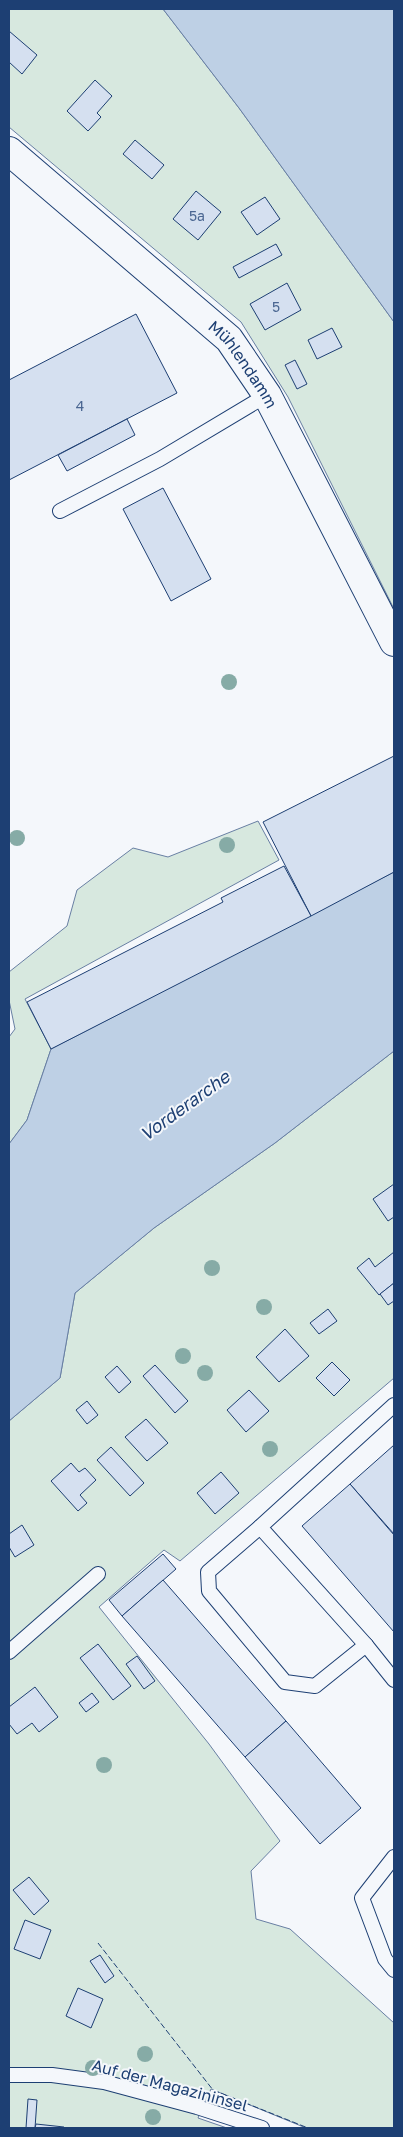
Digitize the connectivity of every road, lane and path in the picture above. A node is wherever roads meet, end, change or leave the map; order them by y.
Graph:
1 (9, 151) edge
2 (267, 395) junction
3 (60, 511) dead end
4 (394, 642) edge
5 (394, 1405) edge
6 (260, 1527) junction
7 (98, 1574) dead end
8 (366, 1645) junction
9 (9, 1652) edge
10 (394, 1680) edge
11 (394, 1857) edge
12 (394, 1970) edge
13 (9, 2075) edge
14 (262, 2128) edge

1 - 2 street, Mühlendamm
2 - 3 lane
2 - 4 street, Mühlendamm
5 - 6 lane
6 - 8 lane
6 - 8 lane
7 - 9 lane
8 - 10 lane
11 - 12 lane
13 - 14 lane, Auf der Magazininsel

